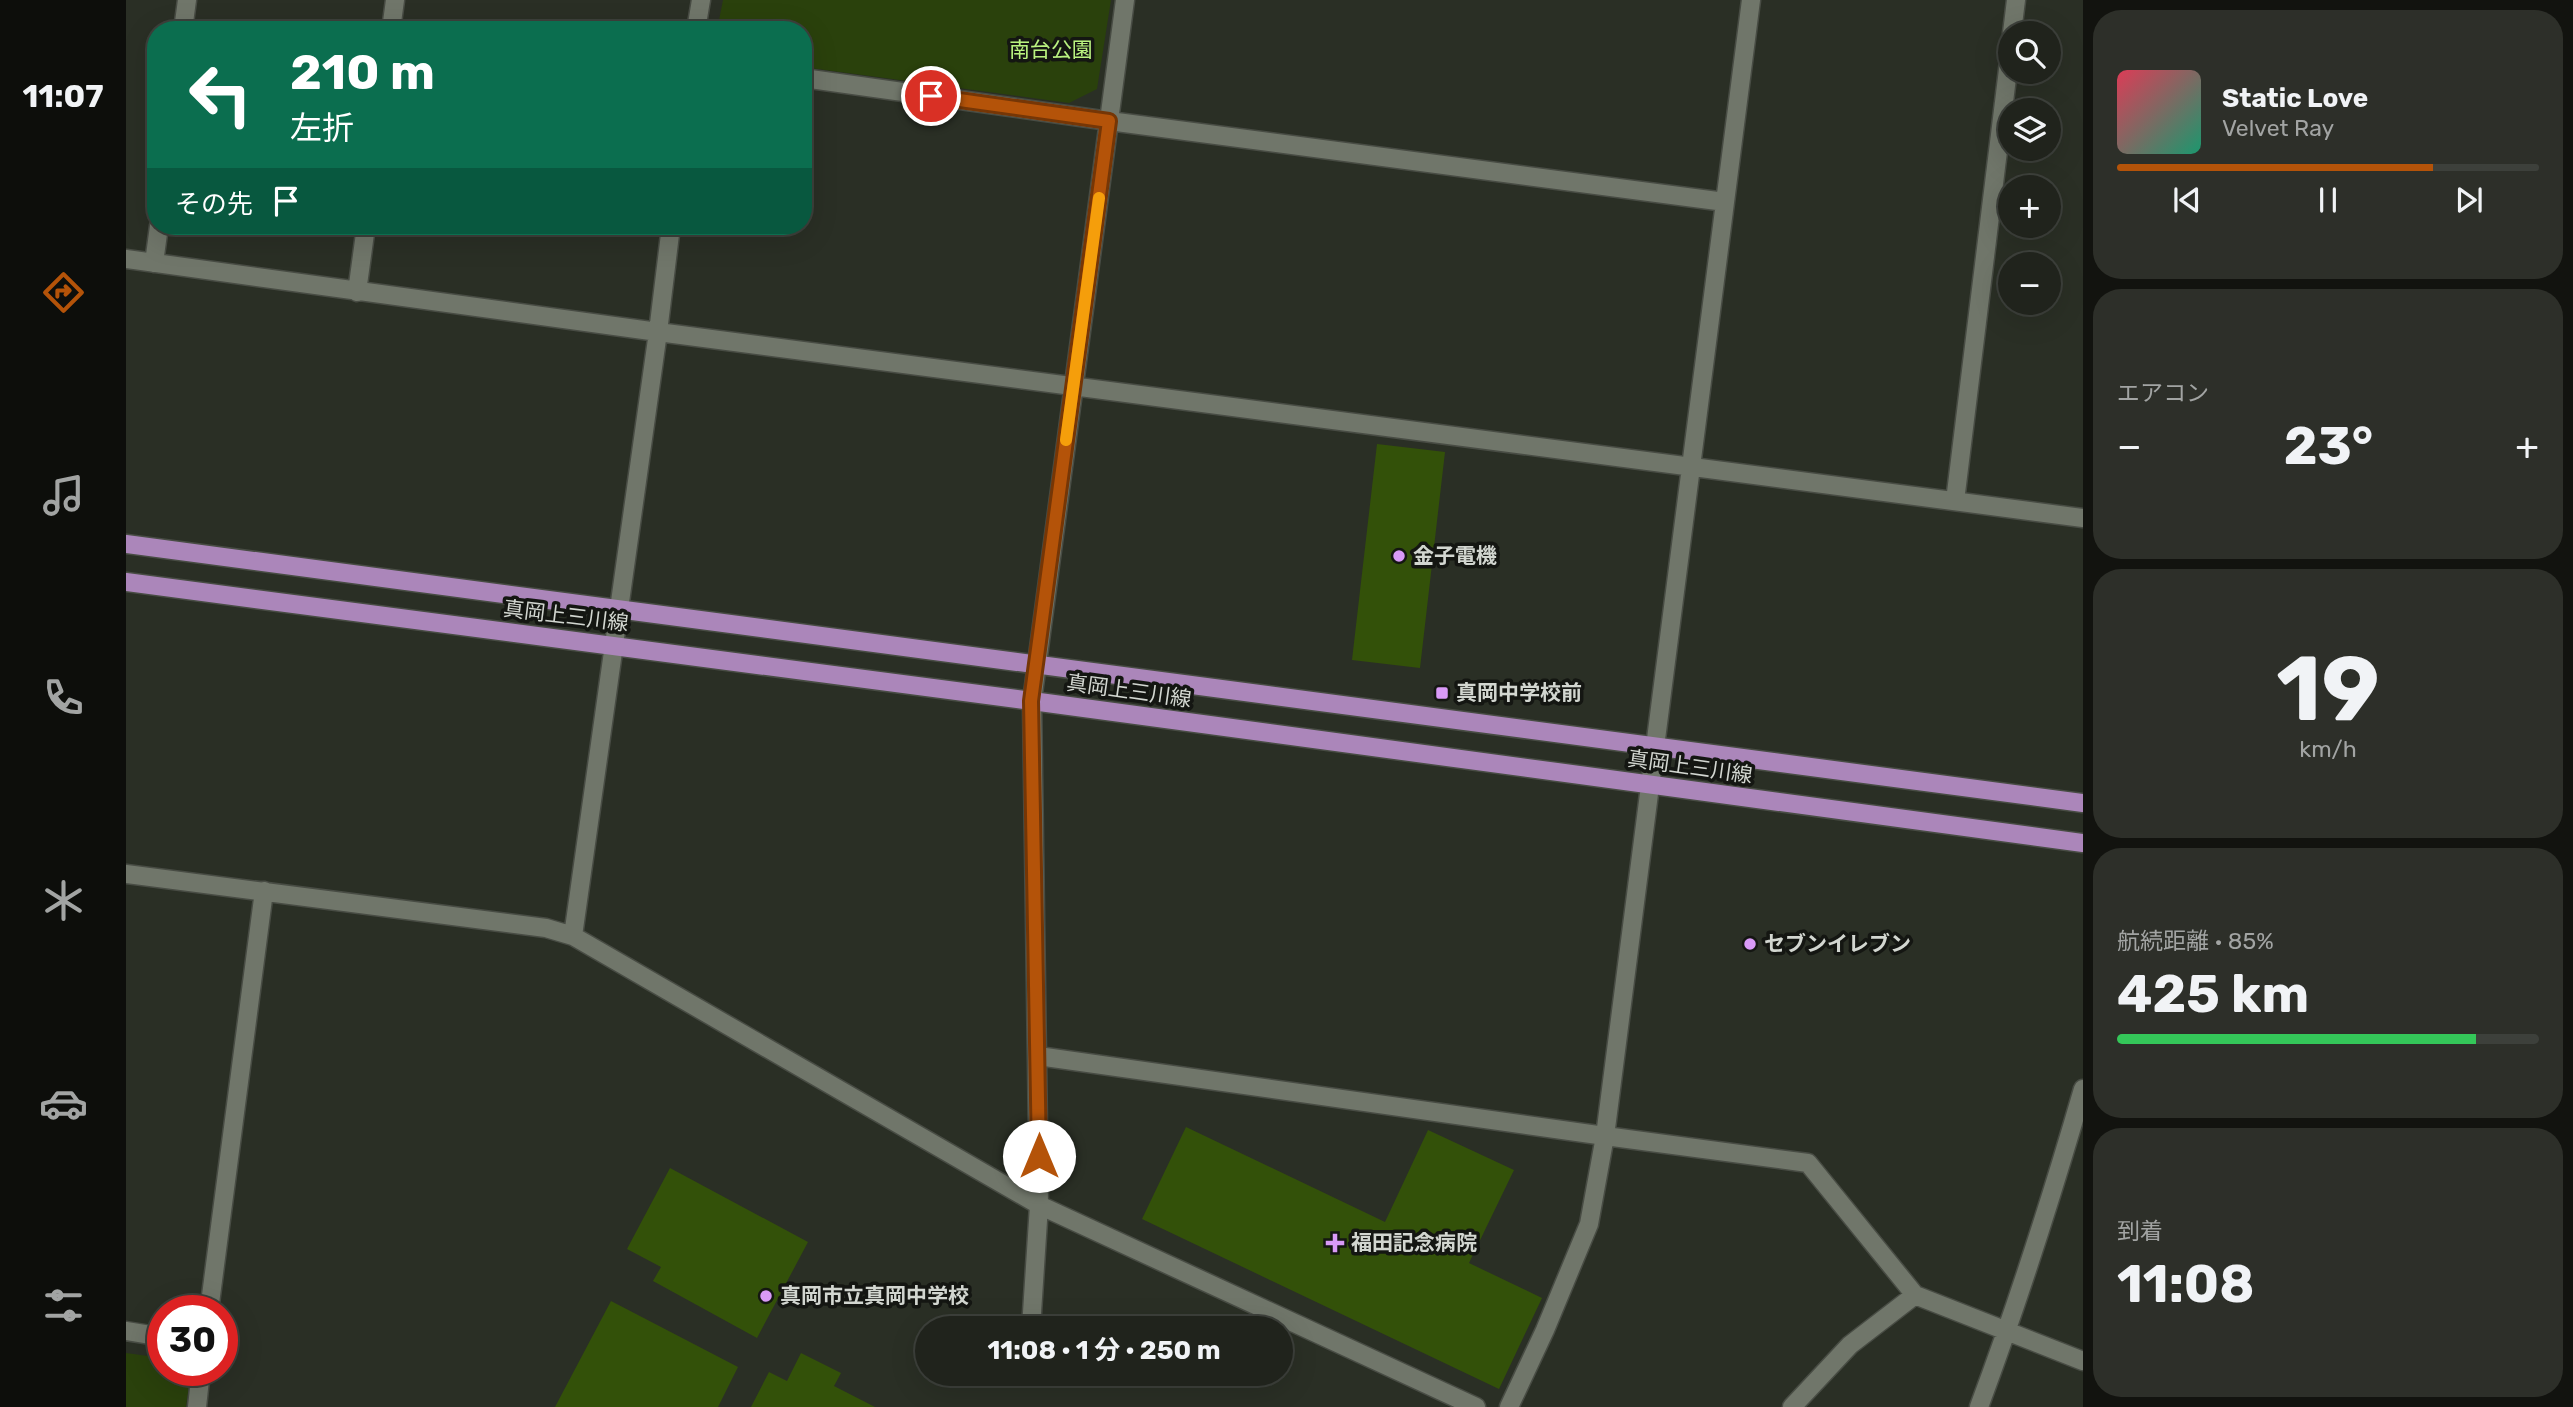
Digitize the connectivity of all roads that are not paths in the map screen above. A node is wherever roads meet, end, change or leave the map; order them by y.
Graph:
1 (187, 0) edge
2 (395, 0) edge
3 (701, 0) edge
4 (1125, 0) edge
5 (1751, 0) edge
6 (2016, 0) edge
7 (184, 21) edge
8 (392, 21) edge
9 (698, 21) edge
10 (2013, 21) edge
11 (812, 79) edge
12 (2006, 84) edge
13 (1109, 121) junction
14 (1725, 202) junction
15 (158, 235) edge
16 (365, 235) edge
17 (670, 235) edge
18 (126, 259) edge
19 (154, 263) junction
20 (357, 292) junction
21 (658, 332) junction
22 (1074, 385) junction
23 (1691, 466) junction
24 (1955, 501) junction
25 (2083, 518) edge
26 (126, 544) edge
27 (126, 582) edge
28 (619, 609) junction
29 (613, 646) junction
30 (1035, 665) junction
31 (1031, 701) junction
32 (1654, 748) junction
33 (1649, 785) junction
34 (2083, 803) edge
35 (2083, 843) edge
36 (126, 874) edge
37 (264, 891) junction
38 (573, 936) junction
39 (1038, 1056) junction
40 (2083, 1089) edge
41 (1605, 1136) junction
42 (1039, 1205) junction
43 (211, 1295) edge
44 (1915, 1295) junction
45 (1032, 1316) edge
46 (126, 1331) edge
47 (2008, 1331) junction
48 (147, 1334) edge
49 (2083, 1361) edge
50 (199, 1386) edge
51 (197, 1407) edge
52 (1476, 1407) edge
53 (1509, 1407) edge
54 (1792, 1407) edge
55 (1979, 1407) edge

1 - 7 street
2 - 8 street
3 - 9 street
4 - 13 street
5 - 14 street
6 - 10 street
11 - 13 street
12 - 24 street
13 - 14 street
13 - 22 street
14 - 23 street
15 - 19 street
16 - 20 street
17 - 21 street
18 - 19 street
19 - 20 street
20 - 21 street
21 - 22 street
21 - 28 street
22 - 23 street
22 - 30 street
23 - 24 street
23 - 32 street
24 - 25 street
26 - 28 main road, 真岡上三川線
27 - 29 main road, 真岡上三川線
28 - 29 street
28 - 30 main road, 真岡上三川線
29 - 31 main road, 真岡上三川線
29 - 38 street
30 - 31 street
30 - 32 main road, 真岡上三川線
31 - 33 main road, 真岡上三川線
31 - 39 street
32 - 33 street
32 - 34 main road, 真岡上三川線
33 - 35 main road, 真岡上三川線
33 - 41 street
36 - 37 street
37 - 38 street
37 - 43 street
38 - 42 street
39 - 41 street
39 - 42 street
40 - 47 street
41 - 44 street
41 - 53 street
42 - 45 street
42 - 52 street
44 - 47 street
44 - 54 street
46 - 48 street
47 - 49 street
47 - 55 street
50 - 51 street

